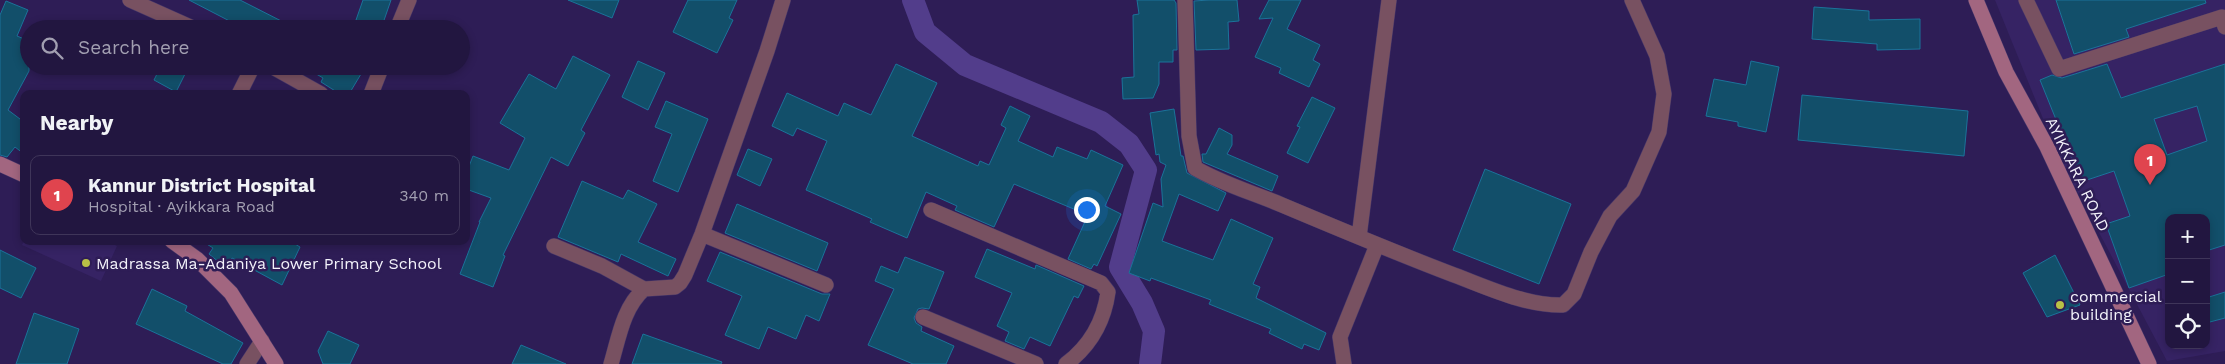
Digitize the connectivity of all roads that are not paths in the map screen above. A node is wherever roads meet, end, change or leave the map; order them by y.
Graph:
1 (130, 0) edge
2 (409, 0) edge
3 (783, 0) edge
4 (1185, 0) edge
5 (1389, 0) edge
6 (1632, 0) edge
7 (1976, 0) edge
8 (2026, 0) edge
9 (175, 20) edge
10 (401, 20) edge
11 (2225, 27) edge
12 (248, 75) edge
13 (287, 75) edge
14 (378, 75) edge
15 (241, 90) edge
16 (314, 90) edge
17 (372, 90) edge
18 (0, 164) edge
19 (20, 173) edge
20 (931, 210) dead end
21 (702, 234) junction
22 (1359, 238) junction
23 (178, 245) edge
24 (1377, 245) junction
25 (554, 246) dead end
26 (826, 285) dead end
27 (644, 289) junction
28 (923, 316) dead end
29 (262, 341) junction
30 (247, 364) edge
31 (276, 364) edge
32 (611, 364) edge
33 (1036, 364) edge
34 (1066, 364) edge
35 (1344, 364) edge
36 (2149, 364) edge

1 - 9 street
2 - 10 street
3 - 21 street
4 - 22 street
5 - 22 street
6 - 24 street
7 - 36 main road, AYIKKARA ROAD
8 - 11 street
12 - 15 street
13 - 16 street
14 - 17 street
18 - 19 main road
20 - 34 street
21 - 26 street
21 - 27 street
22 - 24 street
23 - 29 main road
24 - 35 street
25 - 27 street
27 - 32 street
28 - 33 street
29 - 30 street
29 - 31 main road

